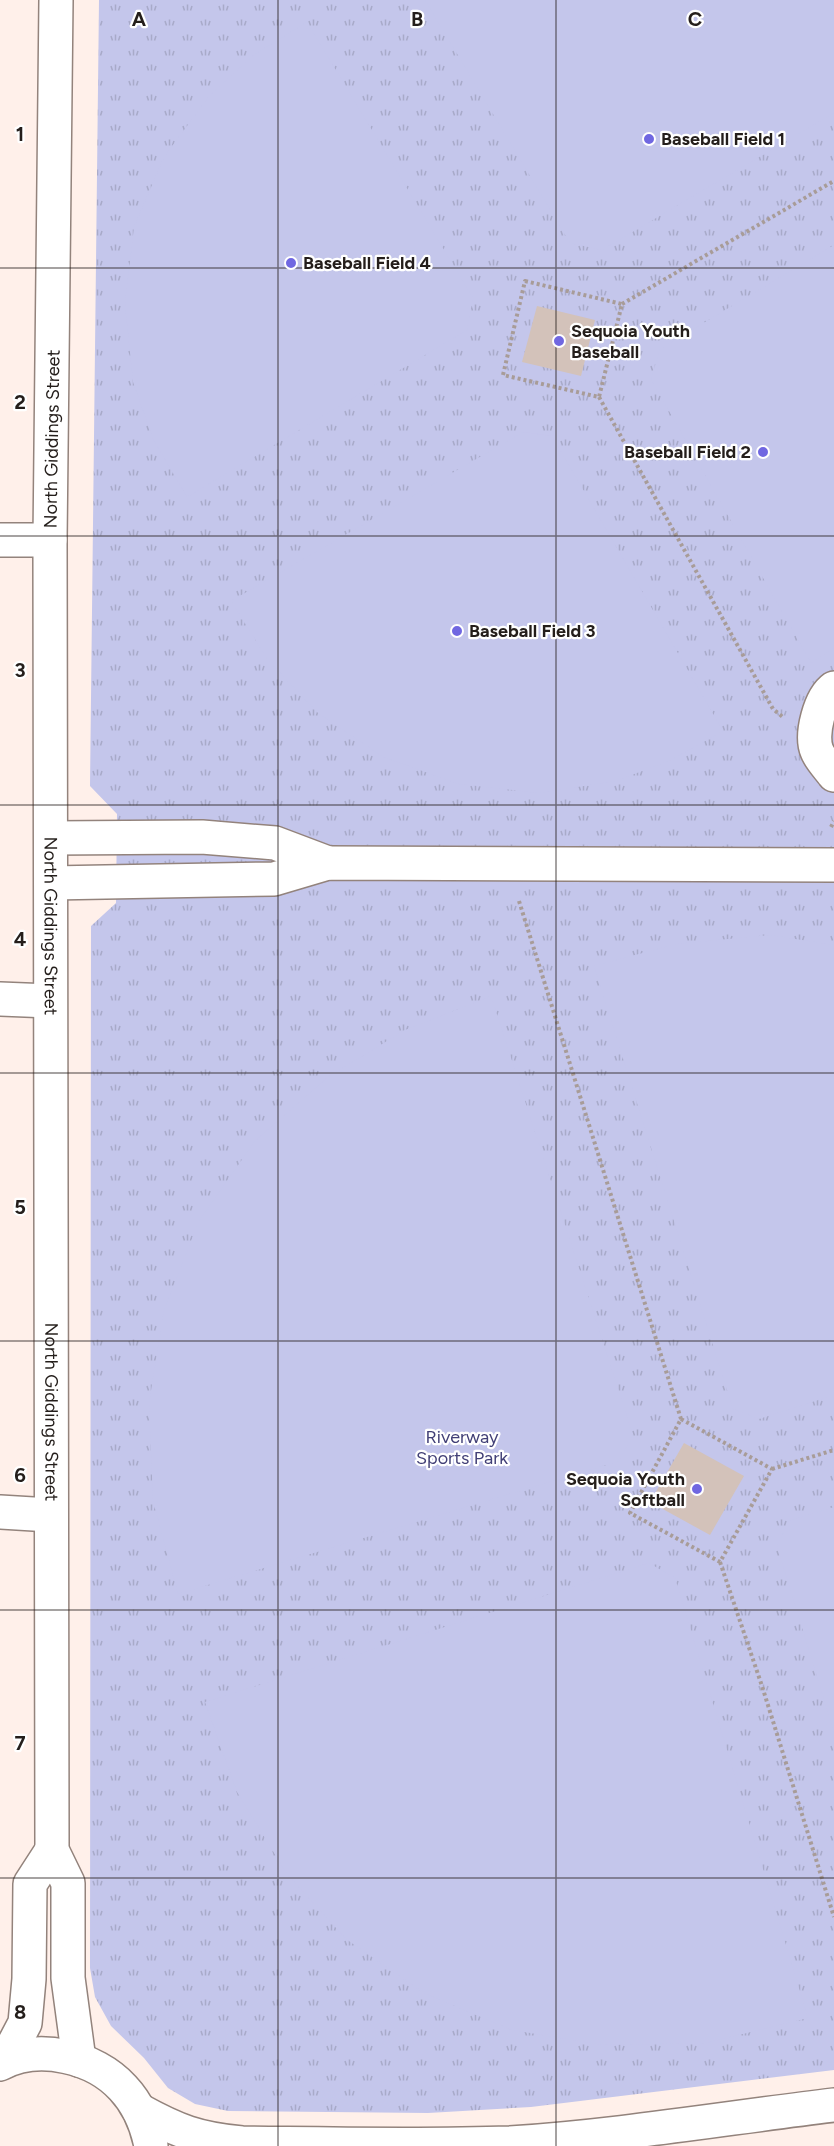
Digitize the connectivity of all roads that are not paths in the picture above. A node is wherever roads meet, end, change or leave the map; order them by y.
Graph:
1 (56, 0) edge
2 (0, 540) edge
3 (51, 540) junction
4 (834, 688) edge
5 (834, 775) edge
6 (51, 838) junction
7 (328, 862) junction
8 (834, 865) edge
9 (51, 883) junction
10 (0, 999) edge
11 (50, 1001) junction
12 (0, 1512) edge
13 (50, 1515) junction
14 (52, 1850) junction
15 (79, 2060) junction
16 (2, 2063) edge
17 (834, 2105) edge
18 (139, 2110) junction
19 (151, 2146) edge

1 - 3 street, North Giddings Street
2 - 3 street
3 - 6 street, North Giddings Street
4 - 5 street
6 - 7 street
6 - 9 street, North Giddings Street
7 - 8 street
7 - 9 street
9 - 11 street, North Giddings Street
10 - 11 street
11 - 13 street, North Giddings Street
12 - 13 street
13 - 14 street, North Giddings Street
14 - 15 street, North Giddings Street
14 - 16 street
15 - 16 street
15 - 18 street
17 - 18 street
18 - 19 street

